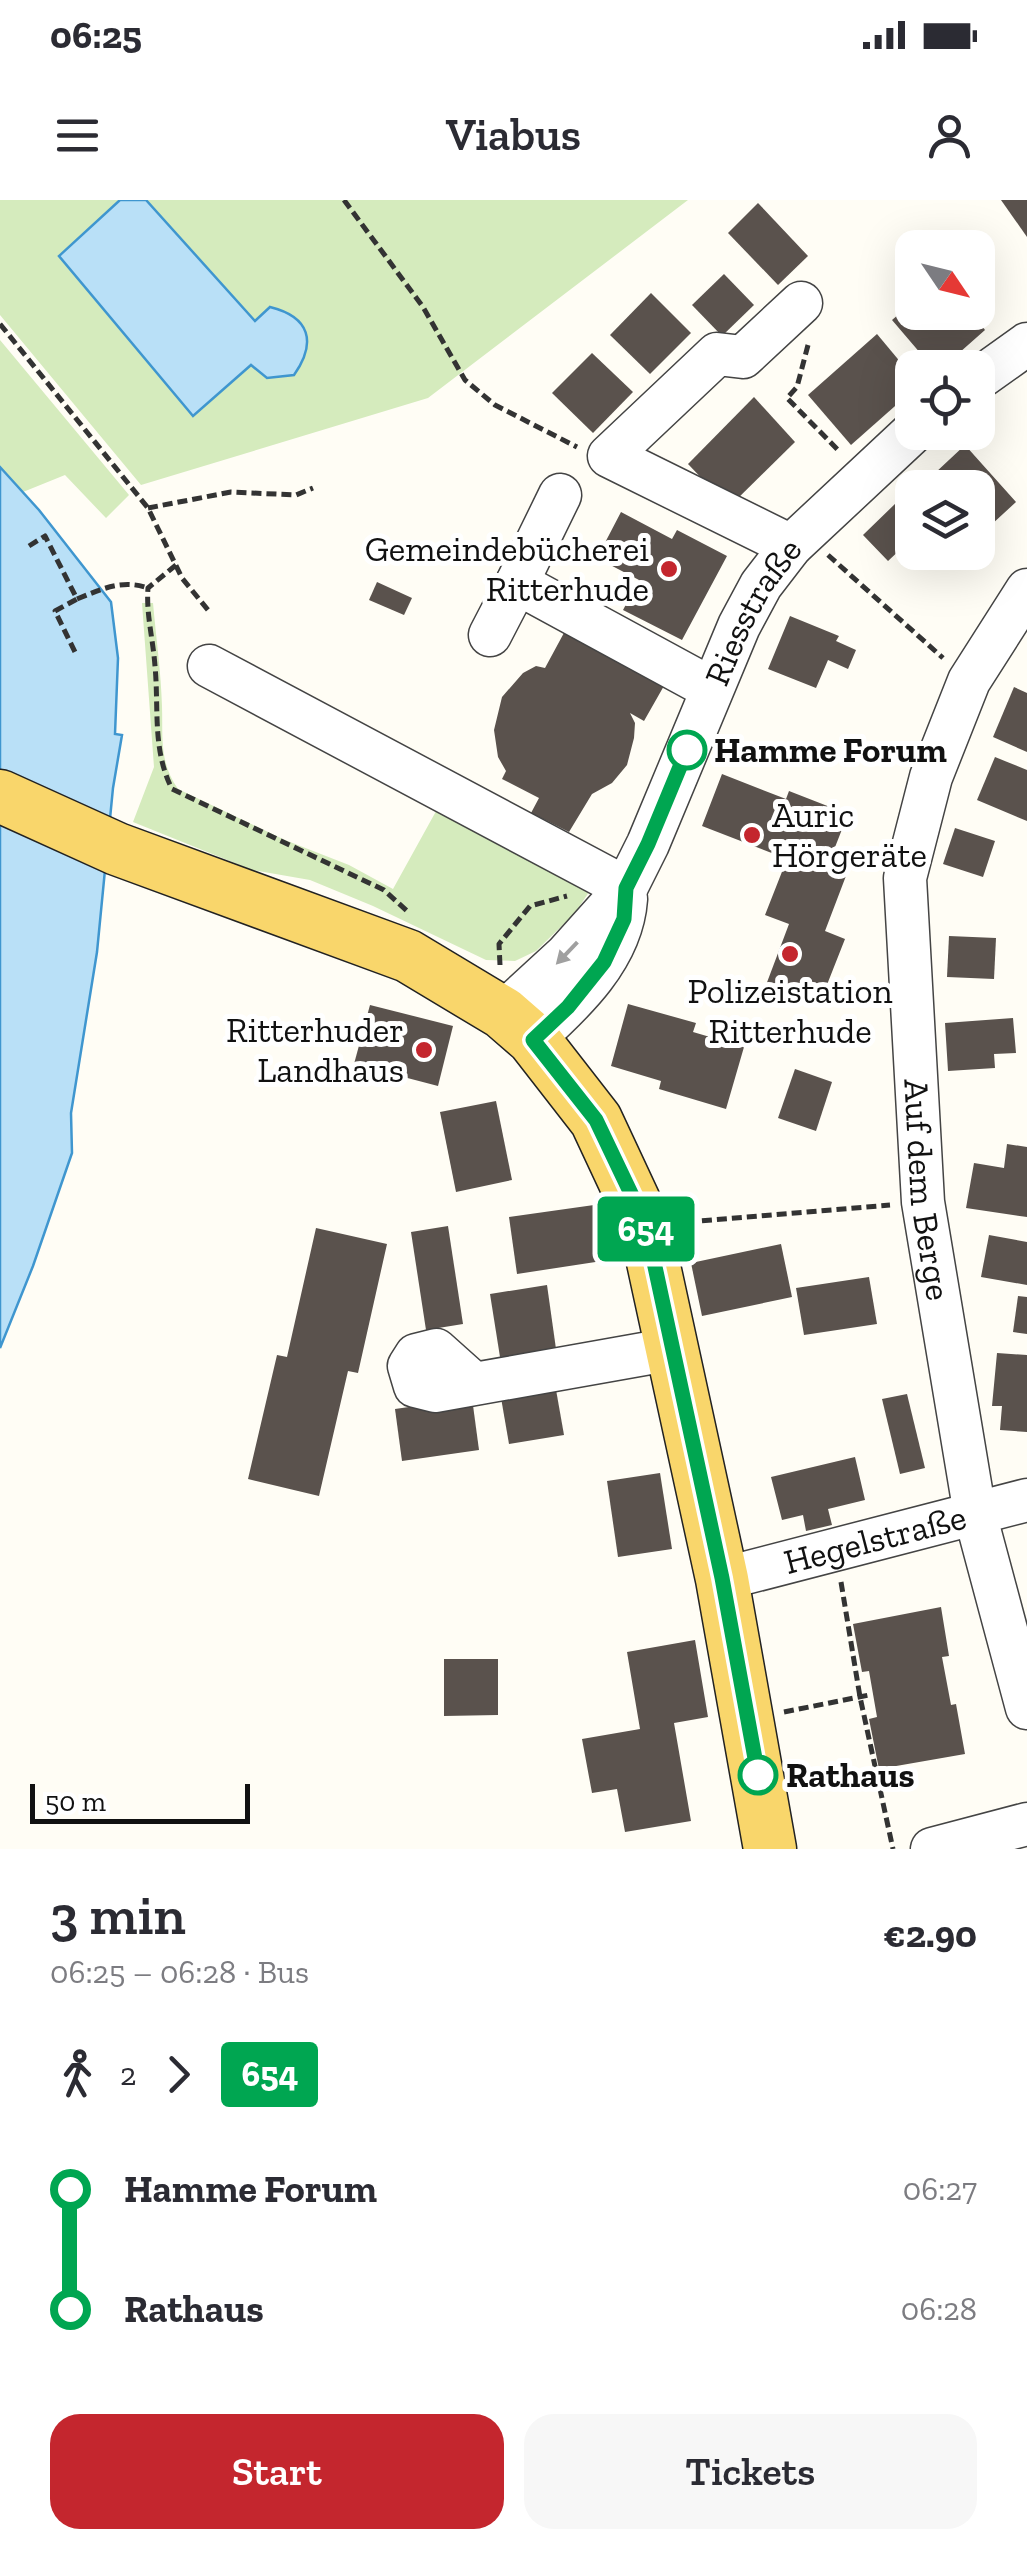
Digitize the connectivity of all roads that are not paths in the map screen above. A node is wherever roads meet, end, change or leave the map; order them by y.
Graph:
1 (801, 303) road end
2 (1027, 344) edge
3 (995, 367) edge
4 (895, 448) edge
5 (560, 496) dead end
6 (797, 539) junction
7 (516, 583) junction
8 (1027, 590) edge
9 (490, 634) dead end
10 (209, 666) dead end
11 (712, 689) junction
12 (0, 796) edge
13 (626, 888) junction
14 (518, 1026) junction
15 (672, 1350) junction
16 (474, 1384) dead end
17 (1027, 1500) edge
18 (974, 1514) junction
19 (722, 1578) junction
20 (1027, 1708) edge
21 (1027, 1824) edge
22 (770, 1849) edge
23 (932, 1849) edge

1 - 6 street
2 - 3 street
4 - 6 street, Riesstraße
5 - 7 street
6 - 11 street, Riesstraße
7 - 9 street
7 - 11 street
8 - 18 street, Auf dem Berge
10 - 13 street
11 - 13 street, Riesstraße
12 - 14 main road
13 - 14 street, Riesstraße
14 - 15 main road
15 - 16 street
15 - 19 main road
17 - 18 street, Hegelstraße
18 - 19 street, Hegelstraße
18 - 20 street, Auf dem Berge
19 - 22 main road
21 - 23 street

